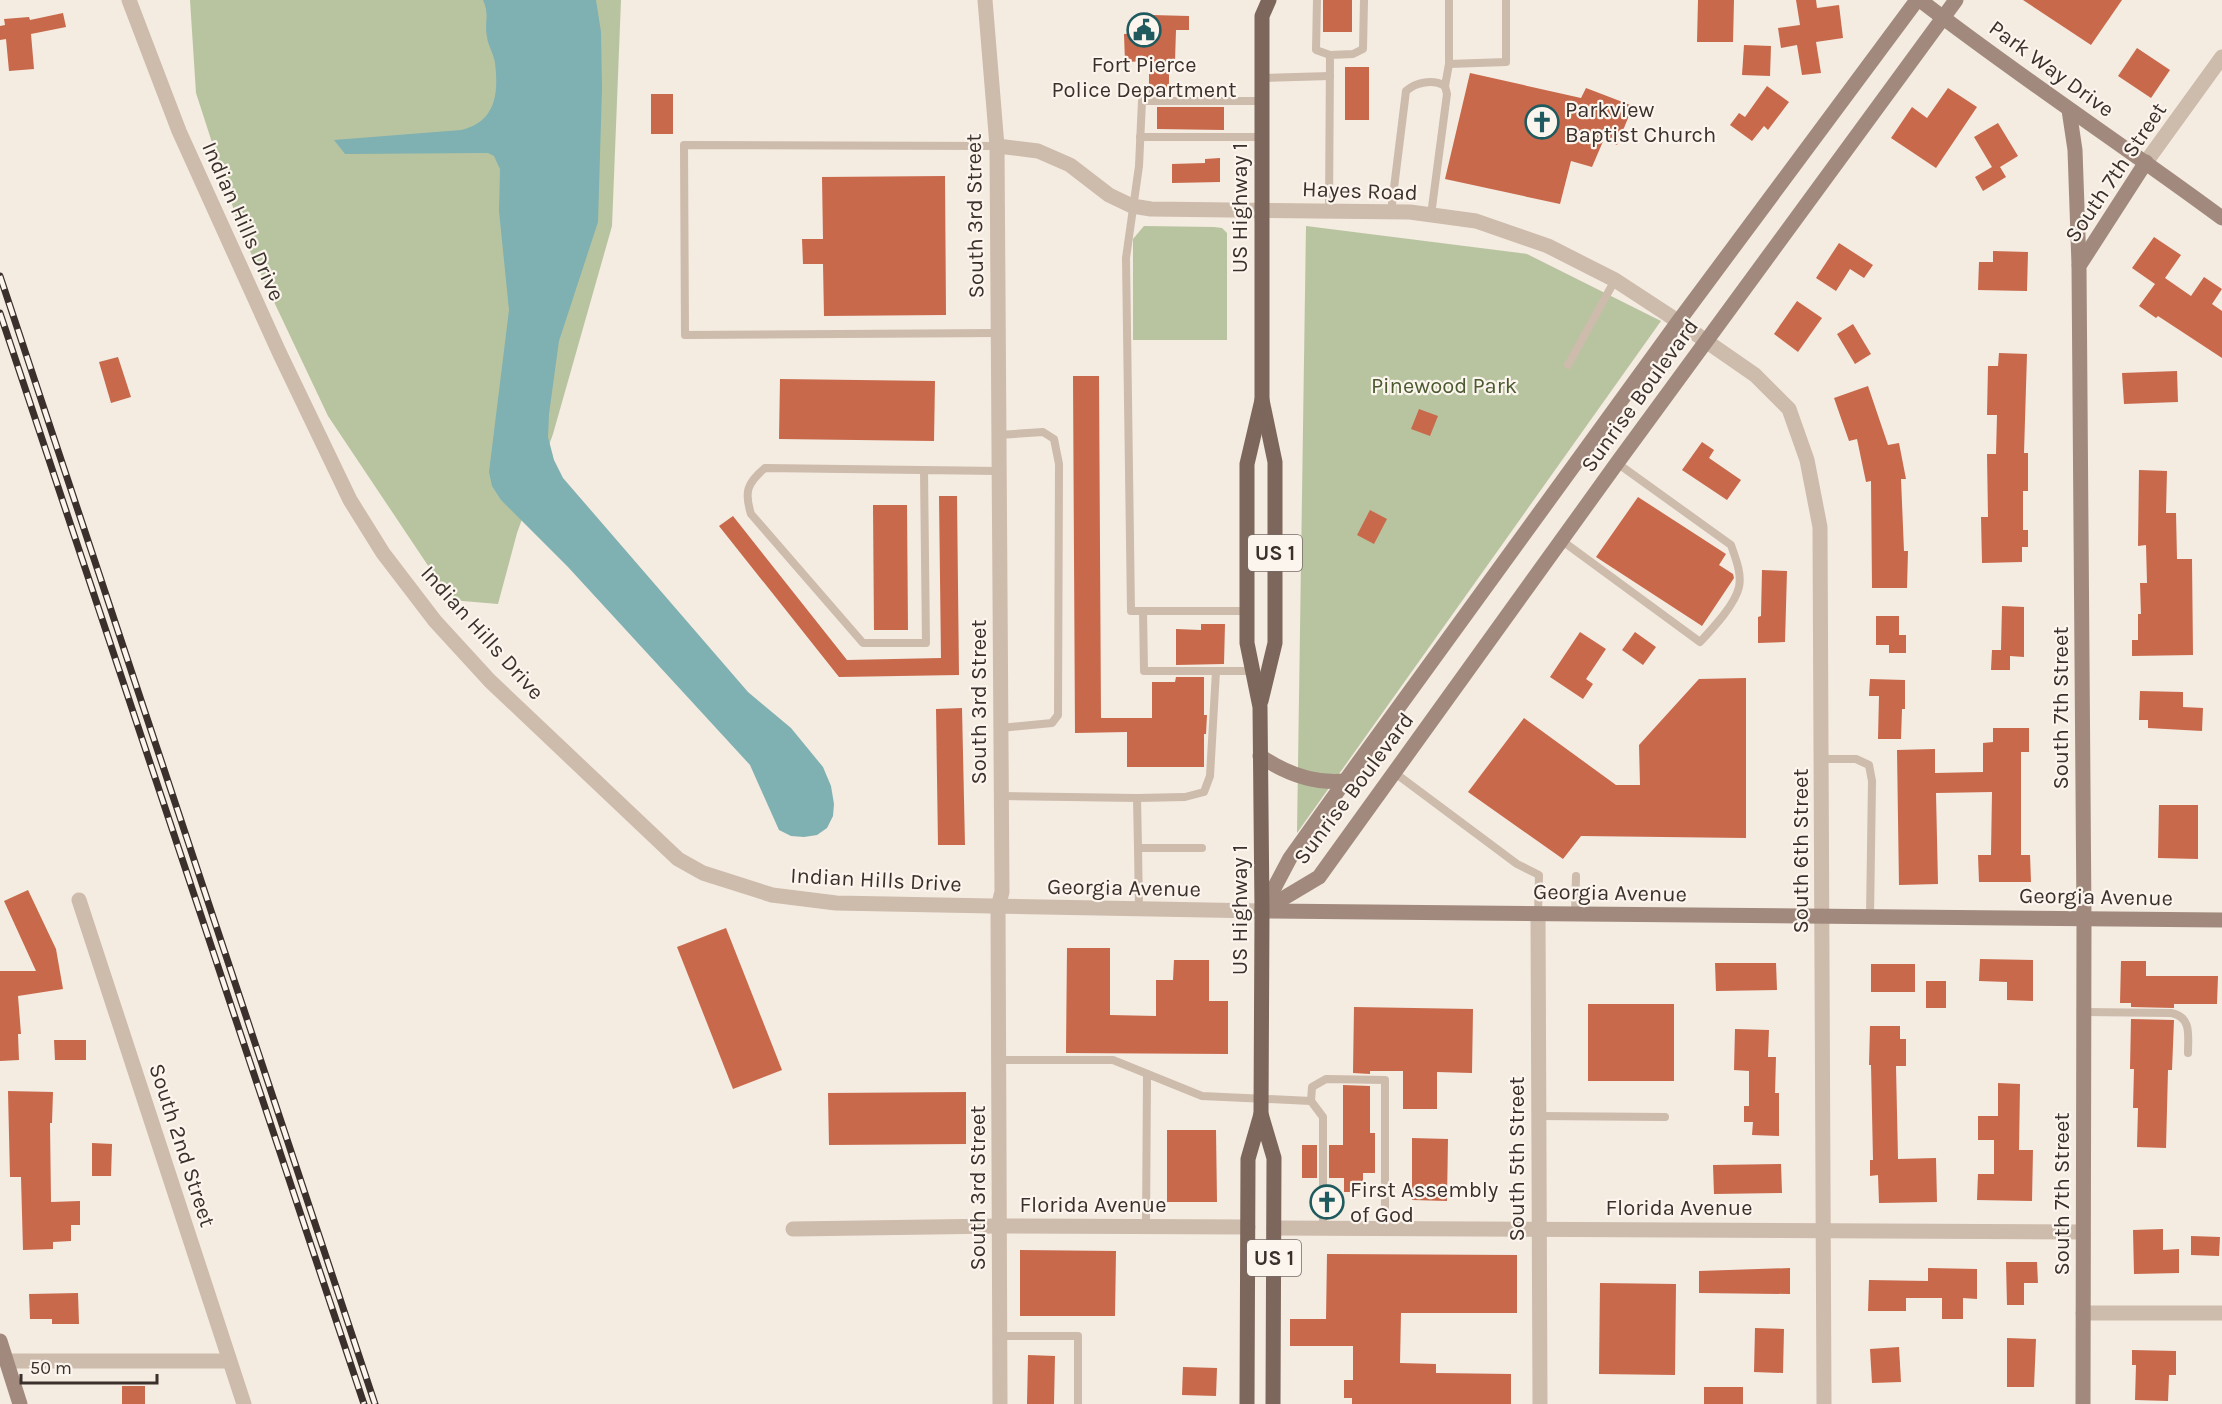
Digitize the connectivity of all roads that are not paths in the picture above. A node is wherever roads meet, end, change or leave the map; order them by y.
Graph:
1 (129, 0) edge
2 (985, 0) edge
3 (1255, 0) edge
4 (1269, 0) edge
5 (1317, 0) edge
6 (1364, 0) edge
7 (1449, 0) edge
8 (1506, 0) edge
9 (1918, 0) edge
10 (1956, 0) edge
11 (1262, 16) junction
12 (1943, 18) junction
13 (1330, 55) junction
14 (2222, 57) edge
15 (1449, 64) junction
16 (1330, 76) junction
17 (1262, 78) junction
18 (1445, 86) junction
19 (1262, 101) junction
20 (2069, 110) junction
21 (1140, 137) junction
22 (1262, 137) junction
23 (997, 146) junction
24 (2146, 162) junction
25 (1132, 206) junction
26 (1261, 210) junction
27 (1329, 211) junction
28 (1391, 212) junction
29 (1431, 215) junction
30 (2222, 218) edge
31 (2079, 266) junction
32 (1615, 280) junction
33 (1678, 322) junction
34 (998, 333) junction
35 (1706, 341) junction
36 (1568, 365) dead end
37 (1262, 400) junction
38 (999, 435) junction
39 (1617, 463) junction
40 (924, 470) junction
41 (999, 471) junction
42 (1561, 540) junction
43 (1143, 611) junction
44 (1247, 611) junction
45 (1216, 671) junction
46 (1253, 671) junction
47 (1260, 707) junction
48 (1001, 728) junction
49 (1260, 756) junction
50 (1822, 759) junction
51 (1395, 773) junction
52 (1345, 781) junction
53 (1001, 796) junction
54 (1137, 798) junction
55 (1138, 848) junction
56 (1202, 848) dead end
57 (1575, 876) dead end
58 (79, 900) dead end
59 (998, 907) junction
60 (1139, 909) junction
61 (1262, 911) junction
62 (1538, 914) junction
63 (1575, 914) junction
64 (1822, 916) junction
65 (1870, 917) junction
66 (2084, 919) junction
67 (2222, 920) edge
68 (2084, 1012) junction
69 (2188, 1053) dead end
70 (999, 1060) junction
71 (1147, 1074) junction
72 (1311, 1101) junction
73 (1260, 1107) junction
74 (1539, 1116) junction
75 (1665, 1117) dead end
76 (999, 1226) junction
77 (1146, 1227) junction
78 (1248, 1227) junction
79 (1274, 1228) junction
80 (1323, 1228) junction
81 (1385, 1228) junction
82 (793, 1229) dead end
83 (1539, 1229) junction
84 (1824, 1230) junction
85 (2083, 1232) junction
86 (2083, 1313) junction
87 (2222, 1313) edge
88 (999, 1336) junction
89 (0, 1341) edge
90 (6, 1361) junction
91 (229, 1361) junction
92 (20, 1404) edge
93 (244, 1404) edge
94 (1000, 1404) edge
95 (1078, 1404) edge
96 (1247, 1404) edge
97 (1273, 1404) edge
98 (1540, 1404) edge
99 (1824, 1404) edge
100 (2083, 1404) edge

1 - 59 street, Indian Hills Drive
2 - 23 street, South 3rd Street
3 - 11 main road, US Highway 1 / US 1
4 - 11 main road, US Highway 1 / US 1
5 - 13 lane
6 - 13 lane
7 - 15 lane
8 - 15 lane
9 - 12 street, Park Way Drive
9 - 33 street, Sunrise Boulevard
10 - 12 street, Sunrise Boulevard
11 - 17 main road, US Highway 1 / US 1
12 - 20 street, Park Way Drive
12 - 35 street, Sunrise Boulevard
13 - 16 lane
14 - 24 street, South 7th Street
15 - 18 lane
16 - 17 lane
16 - 27 lane
17 - 19 main road, US Highway 1 / US 1
18 - 28 lane
18 - 29 lane
19 - 21 lane
19 - 22 main road, US Highway 1 / US 1
20 - 24 street, Park Way Drive
20 - 31 street
21 - 22 lane
21 - 25 lane
22 - 26 main road, US Highway 1 / US 1
23 - 25 street, Hayes Road
23 - 34 street, South 3rd Street
23 - 34 lane
24 - 30 street, Park Way Drive
24 - 31 street, South 7th Street
25 - 26 street, Hayes Road
25 - 43 lane
26 - 27 street, Hayes Road
26 - 37 main road, US Highway 1 / US 1
27 - 28 street, Hayes Road
28 - 29 street, Hayes Road
29 - 32 street, Hayes Road
31 - 66 street, South 7th Street
32 - 33 street, Hayes Road
32 - 36 lane
33 - 35 street, Hayes Road
33 - 52 street, Sunrise Boulevard
34 - 38 street, South 3rd Street
35 - 39 street, Sunrise Boulevard
35 - 50 street, South 6th Street
37 - 44 main road, US Highway 1 / US 1
37 - 47 main road, US Highway 1 / US 1
38 - 41 street, South 3rd Street
38 - 48 lane
39 - 42 street, Sunrise Boulevard
39 - 42 lane
40 - 40 lane
40 - 41 lane
41 - 48 street, South 3rd Street
42 - 51 street, Sunrise Boulevard
43 - 44 lane
43 - 45 lane
44 - 46 main road, US Highway 1 / US 1
45 - 46 lane
45 - 54 lane
46 - 47 main road, US Highway 1 / US 1
47 - 49 main road, US Highway 1 / US 1
48 - 53 street, South 3rd Street
49 - 52 street
49 - 61 main road, US Highway 1 / US 1
50 - 64 street, South 6th Street
50 - 65 lane
51 - 61 street, Sunrise Boulevard
51 - 62 lane
52 - 61 street, Sunrise Boulevard
53 - 54 lane
53 - 59 street, South 3rd Street
54 - 55 lane
55 - 56 lane
55 - 60 lane
57 - 63 lane
58 - 91 street, South 2nd Street
59 - 60 street, Georgia Avenue
59 - 70 street, South 3rd Street
60 - 61 street, Georgia Avenue
61 - 62 street, Georgia Avenue
61 - 73 main road, US Highway 1 / US 1
62 - 63 street, Georgia Avenue
62 - 74 street, South 5th Street
63 - 64 street, Georgia Avenue
64 - 65 street, Georgia Avenue
64 - 84 street, South 6th Street
65 - 66 street, Georgia Avenue
66 - 67 street, Georgia Avenue
66 - 68 street, South 7th Street
68 - 69 lane
68 - 85 street, South 7th Street
70 - 71 lane
70 - 76 street, South 3rd Street
71 - 73 lane
71 - 77 lane
72 - 73 lane
72 - 80 lane
72 - 81 lane
73 - 78 main road, US Highway 1 / US 1
73 - 79 main road, US Highway 1 / US 1
74 - 75 lane
74 - 83 street, South 5th Street
76 - 77 street, Florida Avenue
76 - 82 street, Florida Avenue
76 - 88 street, South 3rd Street
77 - 78 street, Florida Avenue
78 - 96 main road, US Highway 1 / US 1
79 - 80 street, Florida Avenue
79 - 97 main road, US Highway 1 / US 1
80 - 81 street, Florida Avenue
81 - 83 street, Florida Avenue
83 - 84 street, Florida Avenue
83 - 98 street, South 5th Street
84 - 85 street, Florida Avenue
84 - 99 street, South 6th Street
85 - 86 street, South 7th Street
86 - 87 street
86 - 100 street, South 7th Street
88 - 94 street, South 3rd Street
88 - 95 lane
89 - 90 street
90 - 91 street
90 - 92 street
91 - 93 street, South 2nd Street

